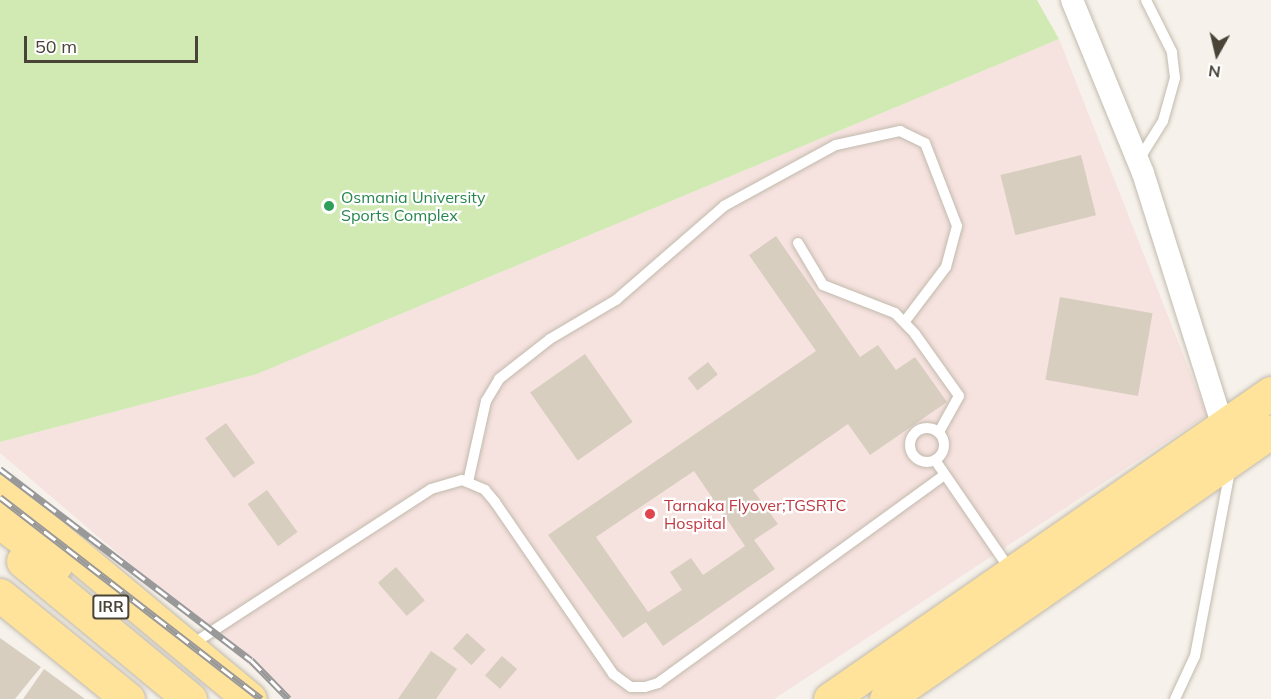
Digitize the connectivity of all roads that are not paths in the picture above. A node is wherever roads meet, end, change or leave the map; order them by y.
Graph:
1 (1072, 0) edge
2 (1146, 0) edge
3 (1137, 161) junction
4 (798, 243) dead end
5 (905, 321) junction
6 (1271, 393) edge
7 (1224, 427) junction
8 (1271, 431) edge
9 (939, 432) junction
10 (935, 460) junction
11 (1232, 461) junction
12 (944, 475) junction
13 (468, 482) junction
14 (0, 491) edge
15 (0, 522) edge
16 (0, 544) edge
17 (1022, 587) junction
18 (0, 595) edge
19 (188, 646) junction
20 (128, 699) edge
21 (190, 699) edge
22 (218, 699) edge
23 (250, 699) edge
24 (830, 699) edge
25 (886, 699) edge
26 (1175, 699) edge

1 - 3 street
2 - 3 lane
3 - 7 street
4 - 5 lane
5 - 9 lane
5 - 13 lane
6 - 7 main road
7 - 11 street
7 - 17 main road
8 - 11 main road
9 - 10 lane
9 - 10 lane
10 - 12 lane
11 - 17 main road
11 - 26 lane
12 - 13 lane
12 - 17 lane
13 - 19 lane
14 - 19 main road
15 - 22 main road, IRR
16 - 21 main road, IRR
17 - 24 main road
17 - 25 main road
18 - 20 main road
19 - 23 main road

